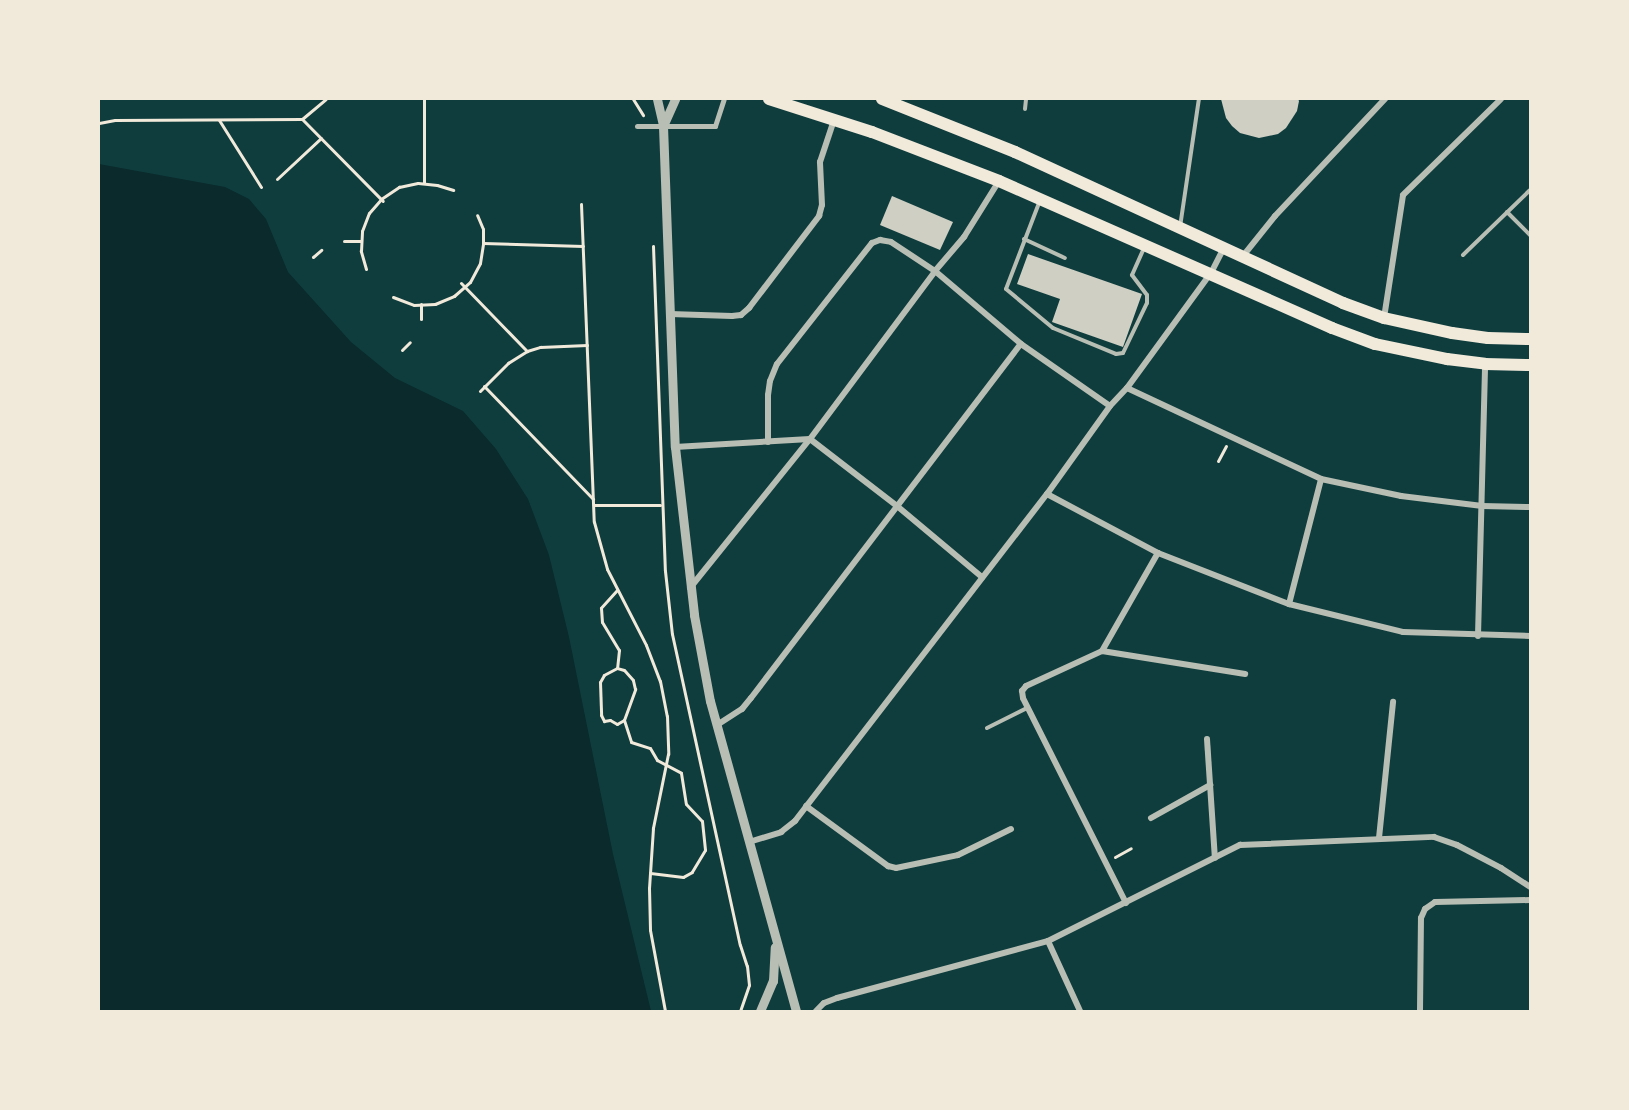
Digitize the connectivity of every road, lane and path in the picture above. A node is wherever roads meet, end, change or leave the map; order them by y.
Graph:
1 (326, 99) edge
2 (424, 99) edge
3 (657, 99) edge
4 (675, 99) edge
5 (724, 99) edge
6 (769, 99) edge
7 (882, 99) edge
8 (1026, 99) edge
9 (1199, 99) edge
10 (1385, 99) edge
11 (1501, 99) edge
12 (1025, 109) dead end
13 (302, 119) junction
14 (218, 120) junction
15 (834, 120) junction
16 (99, 123) edge
17 (637, 126) dead end
18 (663, 126) junction
19 (321, 138) junction
20 (277, 179) dead end
21 (999, 181) junction
22 (424, 183) junction
23 (261, 187) dead end
24 (453, 190) dead end
25 (1530, 190) edge
26 (1041, 199) junction
27 (382, 200) junction
28 (581, 204) dead end
29 (1507, 212) junction
30 (477, 215) dead end
31 (1180, 227) junction
32 (1530, 235) edge
33 (1024, 239) junction
34 (344, 240) dead end
35 (362, 241) junction
36 (483, 243) junction
37 (1145, 245) junction
38 (583, 246) junction
39 (1224, 248) junction
40 (321, 250) dead end
41 (1463, 255) dead end
42 (1243, 256) junction
43 (313, 258) dead end
44 (1065, 258) dead end
45 (366, 270) dead end
46 (935, 271) junction
47 (1211, 273) junction
48 (461, 283) dead end
49 (465, 287) junction
50 (393, 297) dead end
51 (421, 304) junction
52 (670, 314) junction
53 (1384, 318) junction
54 (420, 319) dead end
55 (1530, 339) edge
56 (410, 342) dead end
57 (1021, 344) junction
58 (587, 345) junction
59 (402, 350) dead end
60 (526, 351) junction
61 (1485, 364) junction
62 (1530, 365) edge
63 (484, 386) junction
64 (1127, 388) junction
65 (480, 391) dead end
66 (1110, 406) junction
67 (1231, 436) junction
68 (810, 439) junction
69 (768, 442) junction
70 (675, 447) junction
71 (1218, 461) dead end
72 (1321, 479) junction
73 (1047, 494) junction
74 (593, 499) junction
75 (594, 505) junction
76 (660, 505) dead end
77 (897, 506) junction
78 (1482, 506) junction
79 (1530, 507) edge
80 (1158, 553) junction
81 (982, 577) junction
82 (690, 589) junction
83 (617, 590) junction
84 (1289, 604) junction
85 (1478, 636) junction
86 (1530, 636) edge
87 (1102, 651) junction
88 (617, 669) junction
89 (1245, 674) dead end
90 (1393, 702) dead end
91 (1027, 708) junction
92 (624, 720) junction
93 (717, 724) junction
94 (987, 728) dead end
95 (1207, 738) dead end
96 (667, 764) junction
97 (1210, 785) junction
98 (806, 806) junction
99 (1151, 818) dead end
100 (1011, 829) dead end
101 (1379, 838) junction
102 (749, 842) junction
103 (1131, 848) dead end
104 (1215, 858) junction
105 (1105, 862) junction
106 (650, 873) junction
107 (1530, 887) edge
108 (1530, 900) edge
109 (1126, 903) junction
110 (772, 923) junction
111 (1048, 941) junction
112 (665, 1011) edge
113 (760, 1011) edge
114 (796, 1011) edge
115 (816, 1011) edge
116 (1080, 1011) edge
117 (1420, 1011) edge

1 - 13 path
2 - 22 path
3 - 18 street
4 - 18 street
5 - 18 street
6 - 15 main road
7 - 31 main road
8 - 12 lane
9 - 31 lane
10 - 42 street
11 - 53 street
13 - 14 path
13 - 19 path
14 - 16 path
14 - 23 path
15 - 21 main road
15 - 52 street
17 - 18 street
18 - 52 street
19 - 20 path
19 - 27 path
21 - 26 main road
21 - 46 street
22 - 24 path
22 - 27 path
25 - 29 lane
26 - 33 lane
26 - 37 main road
27 - 35 path
28 - 38 path
29 - 32 lane
29 - 41 lane
30 - 36 path
31 - 39 main road
33 - 37 lane
33 - 44 lane
34 - 35 path
35 - 45 path
36 - 38 path
36 - 49 path
37 - 47 main road
38 - 58 path
39 - 42 main road
39 - 47 street
40 - 43 path
42 - 53 main road
46 - 57 street
46 - 68 street
46 - 69 street
47 - 61 main road
47 - 64 street
48 - 49 path
49 - 51 path
49 - 60 path
50 - 51 path
51 - 54 path
52 - 70 street
53 - 55 main road
56 - 59 path
57 - 66 street
57 - 77 street
58 - 60 path
58 - 74 path
60 - 63 path
61 - 62 main road
61 - 78 street
63 - 65 path
63 - 74 path
64 - 66 street
64 - 67 street
66 - 73 street
67 - 71 path
67 - 72 street
68 - 69 street
68 - 77 street
68 - 82 street
69 - 70 street
70 - 82 street
72 - 78 street
72 - 84 street
73 - 80 street
73 - 81 street
74 - 75 path
75 - 76 path
75 - 83 path
77 - 81 street
77 - 93 street
78 - 79 street
78 - 85 street
80 - 84 street
80 - 87 street
81 - 98 street
82 - 93 street
83 - 88 path
83 - 96 path
84 - 85 street
85 - 86 street
87 - 89 street
87 - 91 street
88 - 92 path
88 - 92 path
90 - 101 street
91 - 94 lane
91 - 105 street
92 - 96 path
93 - 102 street
95 - 97 street
96 - 106 path
96 - 106 path
97 - 99 street
97 - 104 street
98 - 100 street
98 - 102 street
101 - 104 street
101 - 107 street
102 - 110 street
103 - 105 path
104 - 109 street
105 - 109 street
106 - 112 path
108 - 117 street
109 - 111 street
110 - 113 street
110 - 114 street
111 - 115 street
111 - 116 street

